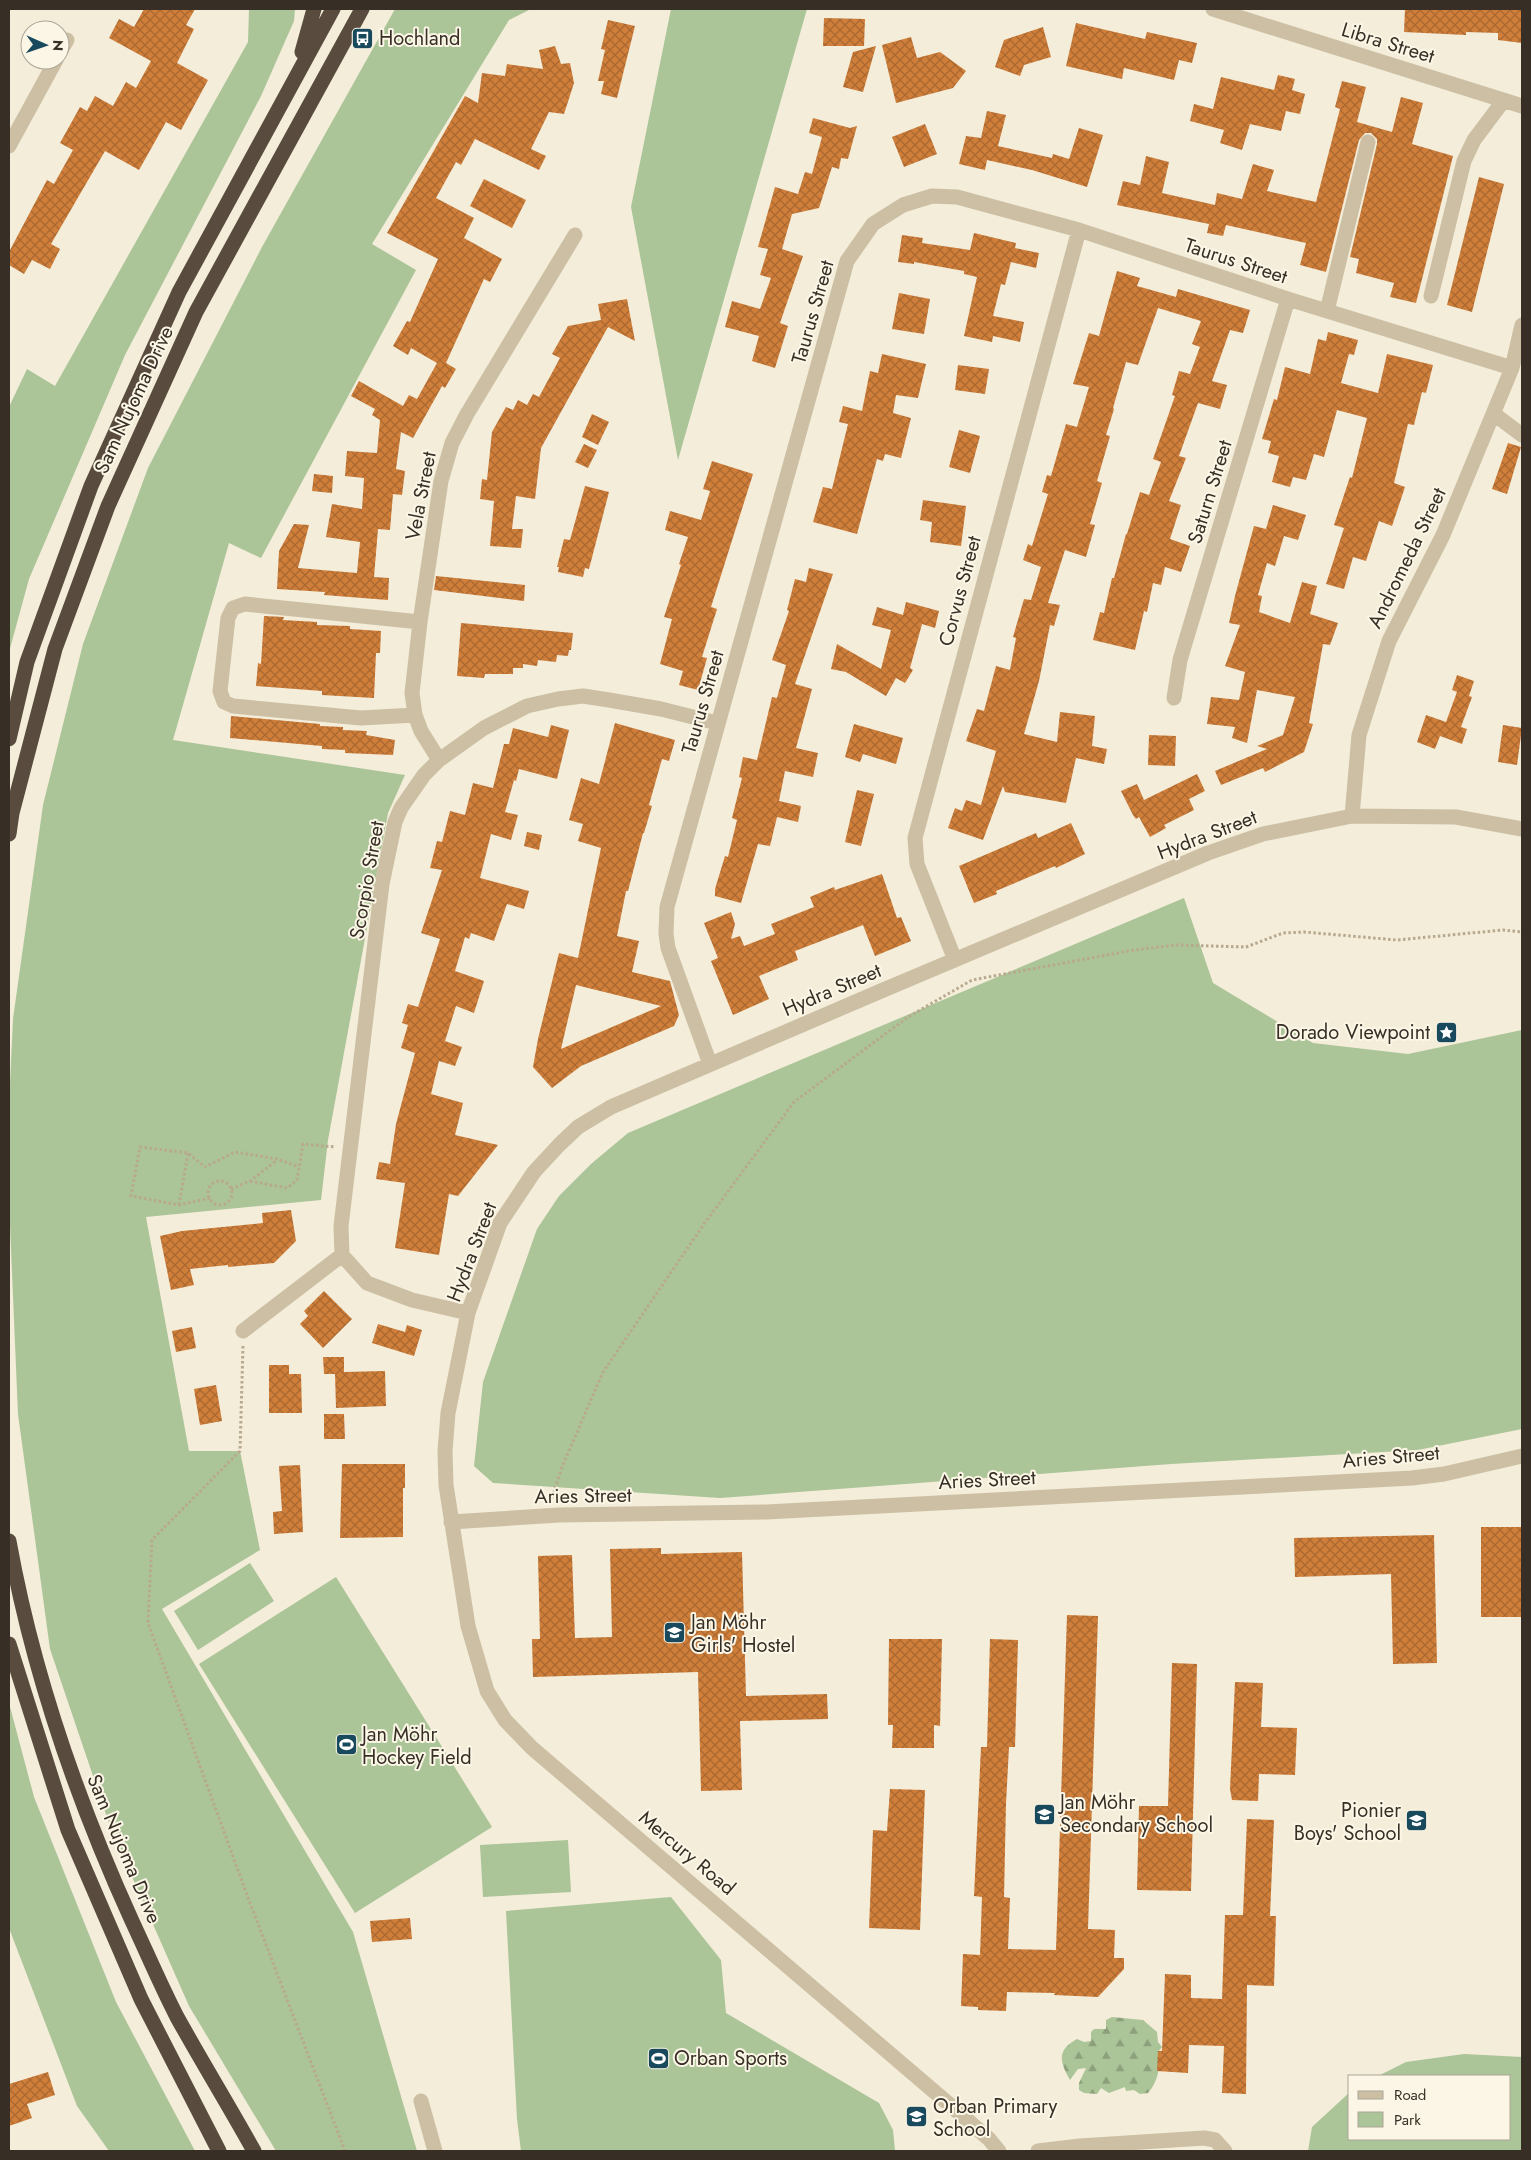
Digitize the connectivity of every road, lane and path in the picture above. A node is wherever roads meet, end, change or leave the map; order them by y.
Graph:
1 (314, 9) edge
2 (333, 9) edge
3 (362, 9) edge
4 (1213, 9) edge
5 (51, 70) edge
6 (296, 75) junction
7 (1504, 100) junction
8 (1522, 106) edge
9 (1368, 142) dead end
10 (9, 146) edge
11 (1080, 230) junction
12 (574, 235) dead end
13 (1431, 296) dead end
14 (1288, 299) junction
15 (1327, 311) junction
16 (1522, 325) edge
17 (1512, 368) junction
18 (1494, 414) junction
19 (1522, 435) edge
20 (420, 622) junction
21 (1174, 698) dead end
22 (414, 715) junction
23 (717, 724) junction
24 (9, 738) edge
25 (439, 760) junction
26 (1352, 816) junction
27 (1522, 829) edge
28 (9, 834) edge
29 (1522, 932) edge
30 (955, 960) junction
31 (710, 1064) junction
32 (351, 1149) junction
33 (188, 1153) junction
34 (277, 1159) junction
35 (300, 1167) junction
36 (250, 1181) junction
37 (231, 1189) junction
38 (210, 1198) junction
39 (178, 1205) junction
40 (342, 1255) junction
41 (468, 1313) junction
42 (244, 1331) joint
43 (1522, 1456) edge
44 (546, 1516) junction
45 (451, 1522) junction
46 (9, 1541) edge
47 (9, 1644) edge
48 (421, 2100) dead end
49 (1146, 2146) edge
50 (1082, 2149) edge
51 (219, 2151) edge
52 (254, 2151) edge
53 (345, 2151) edge
54 (435, 2151) edge
55 (999, 2151) edge
56 (1038, 2151) edge
57 (1225, 2151) edge

1 - 6 highway
2 - 6 highway, Sam Nujoma Drive
3 - 28 highway, Sam Nujoma Drive
4 - 7 street, Libra Street
5 - 10 street
6 - 24 highway, Sam Nujoma Drive
7 - 8 street, Libra Street
7 - 13 street
9 - 15 street
11 - 14 street, Taurus Street
11 - 23 street, Taurus Street
11 - 30 street, Corvus Street
12 - 20 street, Vela Street
14 - 15 street, Taurus Street
14 - 21 street, Saturn Street
15 - 17 street, Taurus Street
16 - 17 street, Andromeda Street
17 - 18 street, Andromeda Street
18 - 19 street
18 - 26 street, Andromeda Street
20 - 22 street, Vela Street
20 - 22 street
22 - 25 street, Vela Street
23 - 25 street, Scorpio Street
23 - 31 street, Taurus Street
25 - 32 street, Scorpio Street
26 - 27 street, Hydra Street
26 - 30 street, Hydra Street
29 - 44 path
30 - 31 street, Hydra Street
31 - 41 street, Hydra Street
32 - 35 path
32 - 40 street, Scorpio Street
33 - 34 path
33 - 39 path
33 - 39 path
34 - 35 path
34 - 36 path
35 - 36 path
36 - 37 path
37 - 38 path
37 - 38 path
38 - 39 path
40 - 41 street
40 - 42 street
41 - 45 street, Hydra Street
42 - 53 path
43 - 44 street, Aries Street
44 - 45 street, Aries Street
45 - 55 street, Mercury Road
46 - 52 highway, Sam Nujoma Drive
47 - 51 highway, Sam Nujoma Drive
48 - 54 street
49 - 50 street
49 - 57 street
50 - 56 street

